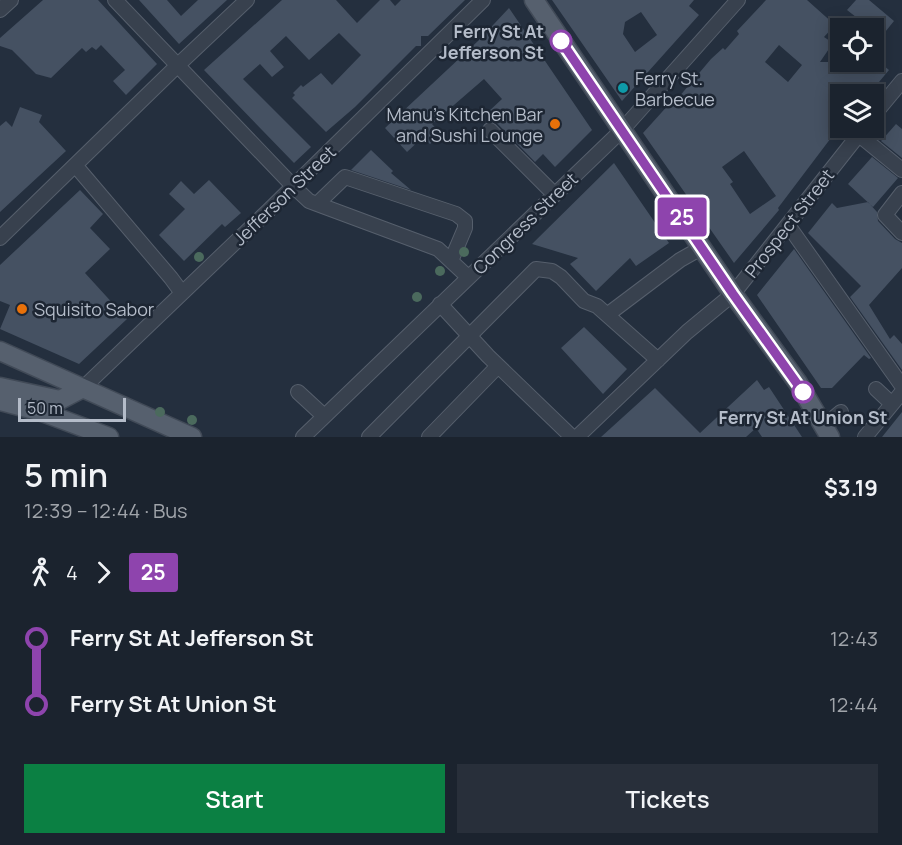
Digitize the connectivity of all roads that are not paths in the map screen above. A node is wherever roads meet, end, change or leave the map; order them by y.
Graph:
1 (11, 0) edge
2 (115, 0) edge
3 (247, 0) edge
4 (483, 0) edge
5 (534, 0) edge
6 (738, 0) edge
7 (0, 10) edge
8 (178, 65) junction
9 (902, 81) edge
10 (884, 103) edge
11 (490, 130) dead end
12 (622, 130) junction
13 (856, 138) edge
14 (868, 138) edge
15 (75, 165) junction
16 (902, 170) edge
17 (293, 186) junction
18 (902, 193) edge
19 (554, 194) junction
20 (318, 204) junction
21 (788, 225) junction
22 (902, 232) edge
23 (0, 238) edge
24 (703, 247) junction
25 (451, 261) junction
26 (468, 277) junction
27 (182, 293) junction
28 (733, 294) junction
29 (440, 304) junction
30 (607, 315) junction
31 (469, 337) junction
32 (0, 351) edge
33 (658, 360) junction
34 (498, 366) junction
35 (902, 386) edge
36 (0, 387) edge
37 (82, 388) junction
38 (876, 389) dead end
39 (298, 392) dead end
40 (902, 392) edge
41 (0, 401) edge
42 (892, 404) junction
43 (841, 412) dead end
44 (324, 416) junction
45 (827, 432) edge
46 (109, 437) edge
47 (192, 437) edge
48 (303, 437) edge
49 (369, 437) edge
50 (429, 437) edge
51 (572, 437) edge
52 (577, 437) edge
53 (865, 437) edge

1 - 7 street
2 - 8 street
3 - 8 street
4 - 17 street, Jefferson Street
5 - 12 main road
6 - 12 street, Congress Street
8 - 15 street
8 - 17 street
9 - 10 street
11 - 19 street
12 - 19 street, Congress Street
12 - 24 main road
13 - 21 street, Prospect Street
14 - 16 street
15 - 23 street
15 - 27 street
17 - 20 street
17 - 27 street, Jefferson Street
18 - 22 street
19 - 26 street, Congress Street
20 - 25 street
20 - 25 street
21 - 28 street, Prospect Street
21 - 35 street
24 - 28 main road
24 - 30 street
25 - 26 street
26 - 29 street, Congress Street
27 - 37 street, Jefferson Street
28 - 33 street, Prospect Street
28 - 45 main road
29 - 31 street
29 - 44 street, Congress Street
30 - 31 street
30 - 33 street
31 - 34 street
31 - 49 street
32 - 37 main road
33 - 52 street, Prospect Street
34 - 50 street
34 - 51 street
36 - 37 main road
37 - 47 main road
38 - 42 street
39 - 44 street
40 - 42 street
41 - 46 main road
42 - 53 street
43 - 45 street
44 - 48 street, Congress Street

